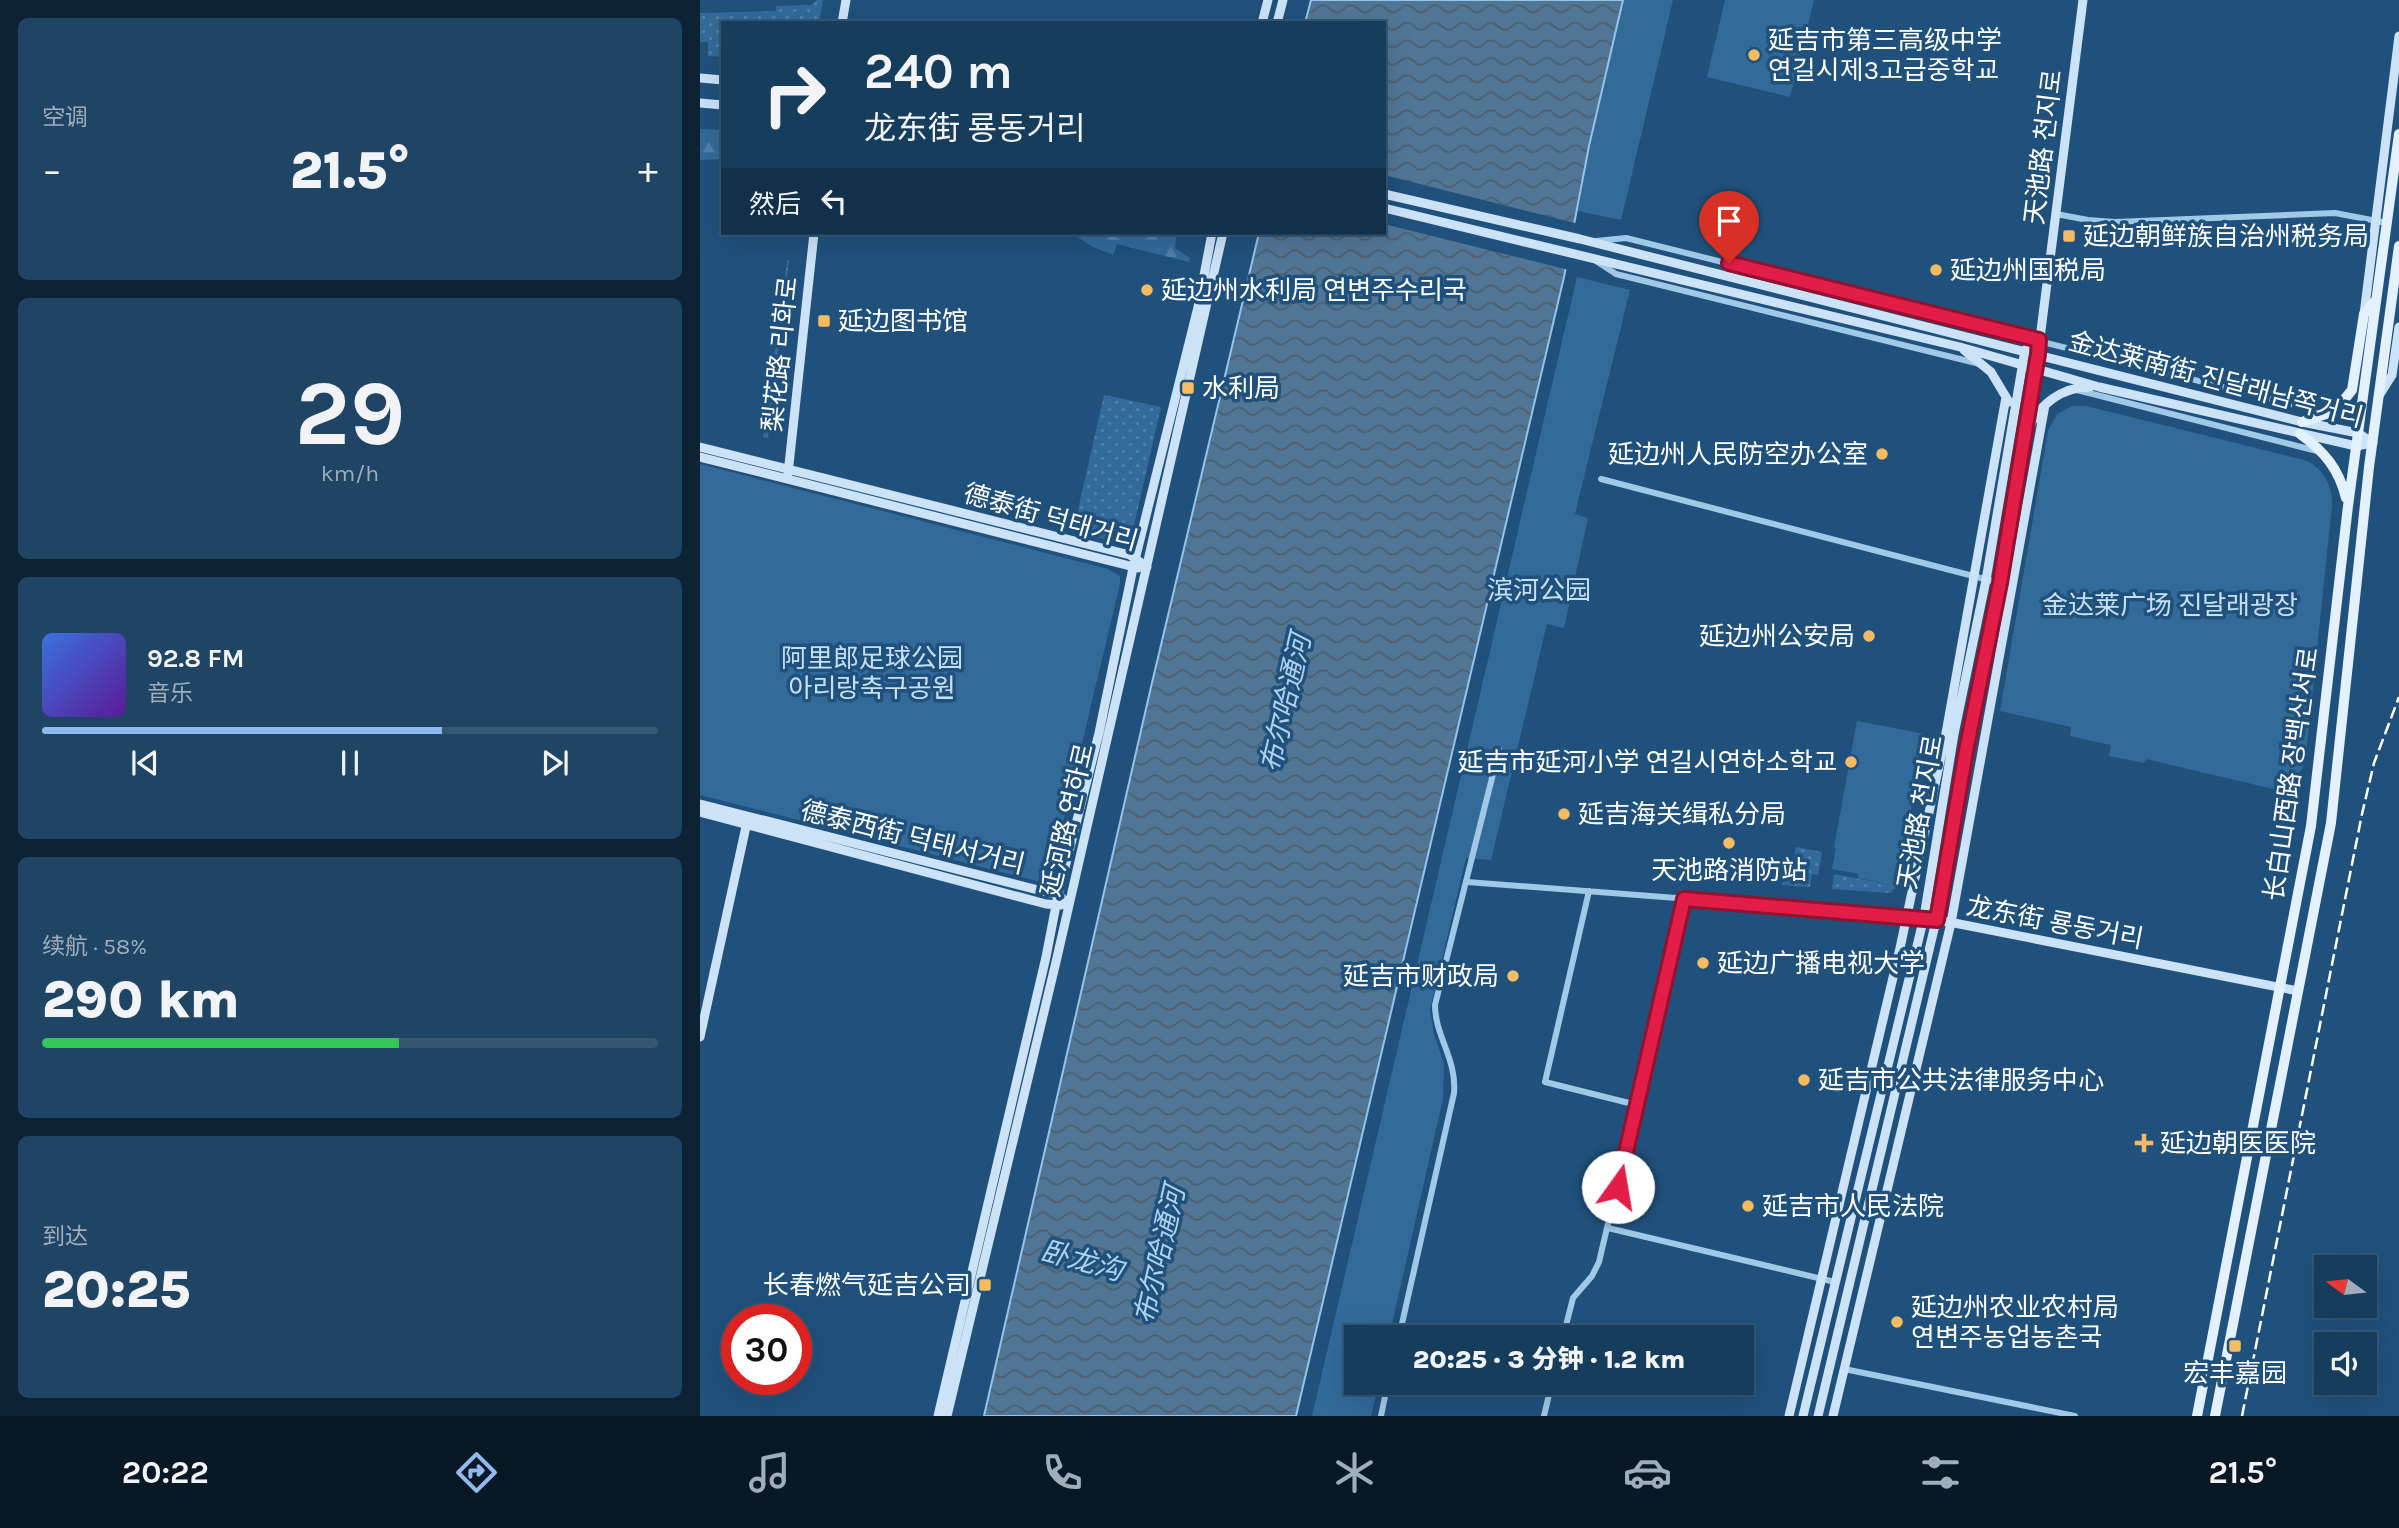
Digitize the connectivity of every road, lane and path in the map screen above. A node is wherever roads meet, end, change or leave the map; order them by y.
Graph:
1 (846, 0) edge
2 (1268, 0) edge
3 (1283, 0) edge
4 (2083, 0) edge
5 (842, 21) edge
6 (1263, 21) edge
7 (1278, 21) edge
8 (2399, 36) edge
9 (700, 78) edge
10 (721, 80) edge
11 (700, 103) edge
12 (721, 105) edge
13 (2399, 134) edge
14 (1386, 194) edge
15 (1386, 208) edge
16 (2056, 214) junction
17 (2381, 222) junction
18 (814, 235) edge
19 (1201, 235) edge
20 (1211, 235) edge
21 (1223, 235) edge
22 (1585, 241) junction
23 (2399, 246) edge
24 (1208, 248) junction
25 (1588, 256) junction
26 (2376, 300) junction
27 (2364, 314) junction
28 (2399, 327) edge
29 (2039, 340) junction
30 (1960, 346) junction
31 (2025, 350) junction
32 (2038, 354) junction
33 (2023, 363) junction
34 (1983, 365) junction
35 (2035, 369) junction
36 (2099, 387) junction
37 (2075, 389) junction
38 (2379, 395) junction
39 (2006, 397) junction
40 (2045, 405) junction
41 (2014, 411) junction
42 (2329, 413) junction
43 (2302, 422) junction
44 (2358, 433) junction
45 (2300, 434) junction
46 (2022, 443) junction
47 (2373, 443) junction
48 (2356, 446) junction
49 (700, 447) edge
50 (2324, 453) junction
51 (700, 457) edge
52 (788, 475) junction
53 (1601, 479) dead end
54 (2348, 506) junction
55 (2365, 508) junction
56 (1135, 563) junction
57 (1147, 567) junction
58 (1974, 576) junction
59 (1986, 580) junction
60 (2000, 583) junction
61 (1986, 732) junction
62 (1499, 750) dead end
63 (1966, 751) junction
64 (700, 804) edge
65 (700, 813) edge
66 (747, 820) junction
67 (1467, 882) junction
68 (1589, 891) junction
69 (1058, 895) junction
70 (1684, 899) junction
71 (1069, 904) junction
72 (1055, 906) junction
73 (1906, 916) junction
74 (1923, 917) junction
75 (1937, 920) junction
76 (1951, 923) junction
77 (2281, 988) junction
78 (2298, 991) junction
79 (700, 1037) edge
80 (1637, 1105) junction
81 (1608, 1228) junction
82 (1822, 1279) junction
83 (1835, 1282) junction
84 (1402, 1325) edge
85 (1566, 1325) edge
86 (1844, 1369) junction
87 (1385, 1395) edge
88 (1549, 1395) edge
89 (938, 1416) edge
90 (947, 1416) edge
91 (1381, 1416) edge
92 (1544, 1416) edge
93 (1789, 1416) edge
94 (1803, 1416) edge
95 (1818, 1416) edge
96 (1833, 1416) edge
97 (2075, 1416) edge
98 (2197, 1416) edge
99 (2215, 1416) edge

1 - 5 main road
2 - 6 main road
3 - 7 main road
4 - 16 main road, 天池路 천지로
8 - 17 main road, 长白山西路 장백산서로
9 - 10 main road
11 - 12 main road
13 - 17 main road, 长白山西路 장백산서로
14 - 22 main road
15 - 25 main road, 金达莱南街 진달래남쪽거리
16 - 17 street
16 - 29 main road, 天池路 천지로
17 - 26 main road, 长白山西路 장백산서로
17 - 27 main road, 长白山西路 장백산서로
18 - 52 main road, 梨花路 리화로
19 - 24 main road
20 - 24 main road, 延河路 연하로
21 - 57 main road, 延河路 연하로
22 - 29 street, 金达莱南街 진달래남쪽거리
22 - 31 main road, 金达莱南街 진달래남쪽거리
23 - 38 main road, 长白山西路 장백산서로
24 - 56 main road, 延河路 연하로
25 - 30 main road, 金达莱南街 진달래남쪽거리
25 - 34 street, 金达莱南街 진달래남쪽거리
26 - 27 main road
26 - 44 main road, 长白山西路 장백산서로
27 - 42 main road
28 - 38 main road, 长白山西路 장백산서로
29 - 31 main road
29 - 32 main road, 天池路 천지로
29 - 42 street, 金达莱南街 진달래남쪽거리
30 - 33 main road, 金达莱南街 진달래남쪽거리
30 - 34 main road
31 - 32 main road, 金达莱南街 진달래남쪽거리
31 - 33 main road, 天池路 천지로
32 - 35 main road, 天池路 천지로
32 - 43 main road, 金达莱南街 진달래남쪽거리
33 - 35 main road, 金达莱南街 진달래남쪽거리
33 - 41 main road, 天池路 천지로
34 - 39 main road
35 - 36 main road, 金达莱南街 진달래남쪽거리
35 - 46 main road, 天池路 천지로
36 - 37 main road
36 - 45 main road, 金达莱南街 진달래남쪽거리
37 - 40 main road
37 - 50 street, 金达莱南街 진달래남쪽거리
38 - 47 main road, 长白山西路 장백산서로
39 - 41 main road
39 - 58 main road, 天池路 천지로
40 - 46 main road
40 - 61 main road, 天池路 천지로
41 - 59 main road, 天池路 천지로
42 - 43 main road
43 - 44 main road, 金达莱南街 진달래남쪽거리
44 - 47 main road, 金达莱南街 진달래남쪽거리
44 - 48 main road, 长白山西路 장백산서로
45 - 48 main road, 金达莱南街 진달래남쪽거리
45 - 50 main road
46 - 60 main road, 天池路 천지로
47 - 48 main road, 金达莱南街 진달래남쪽거리
47 - 55 main road, 长白山西路 장백산서로
48 - 54 main road, 长白山西路 장백산서로
49 - 52 main road, 德泰街 덕태거리
50 - 54 main road
51 - 52 main road, 德泰街 덕태거리
52 - 56 main road, 德泰街 덕태거리
53 - 58 street
54 - 55 main road
54 - 77 main road, 长白山西路 장백산서로
55 - 78 main road, 长白山西路 장백산서로
56 - 57 main road, 德泰街 덕태거리
56 - 69 main road, 延河路 연하로
57 - 71 main road, 延河路 연하로
58 - 59 street
58 - 73 main road, 天池路 천지로
59 - 60 street
59 - 74 main road, 天池路 천지로
60 - 63 main road, 天池路 천지로
61 - 63 main road
61 - 76 main road, 天池路 천지로
62 - 67 street
63 - 75 main road, 天池路 천지로
64 - 66 main road, 德泰西街 덕태서거리
65 - 66 main road, 德泰西街 덕태서거리
66 - 69 main road, 德泰西街 덕태서거리
66 - 72 main road, 德泰西街 덕태서거리
66 - 79 main road
67 - 68 street, 龙东街 룡동거리
67 - 84 street
68 - 70 street, 龙东街 룡동거리
68 - 80 street
69 - 71 main road, 德泰西街 덕태서거리
69 - 72 main road, 延河路 연하로
70 - 73 street, 龙东街 룡동거리
70 - 80 street
71 - 72 main road, 德泰西街 덕태서거리
71 - 90 main road, 延河路 연하로
72 - 89 main road, 延河路 연하로
73 - 74 street, 龙东街 룡동거리
73 - 82 main road, 天池路 천지로
74 - 75 main road, 龙东街 룡동거리
74 - 83 main road, 天池路 천지로
75 - 76 main road, 龙东街 룡동거리
75 - 95 main road, 天池路 천지로
76 - 77 main road, 龙东街 룡동거리
76 - 86 main road, 天池路 천지로
77 - 78 main road, 龙东街 룡동거리
77 - 98 main road, 长白山西路 장백산서로
78 - 99 main road, 长白山西路 장백산서로
80 - 81 street
81 - 82 street
81 - 85 street
82 - 83 street
82 - 93 main road, 天池路 천지로
83 - 94 main road, 天池路 천지로
86 - 96 main road, 天池路 천지로
86 - 97 street
87 - 91 street
88 - 92 street

